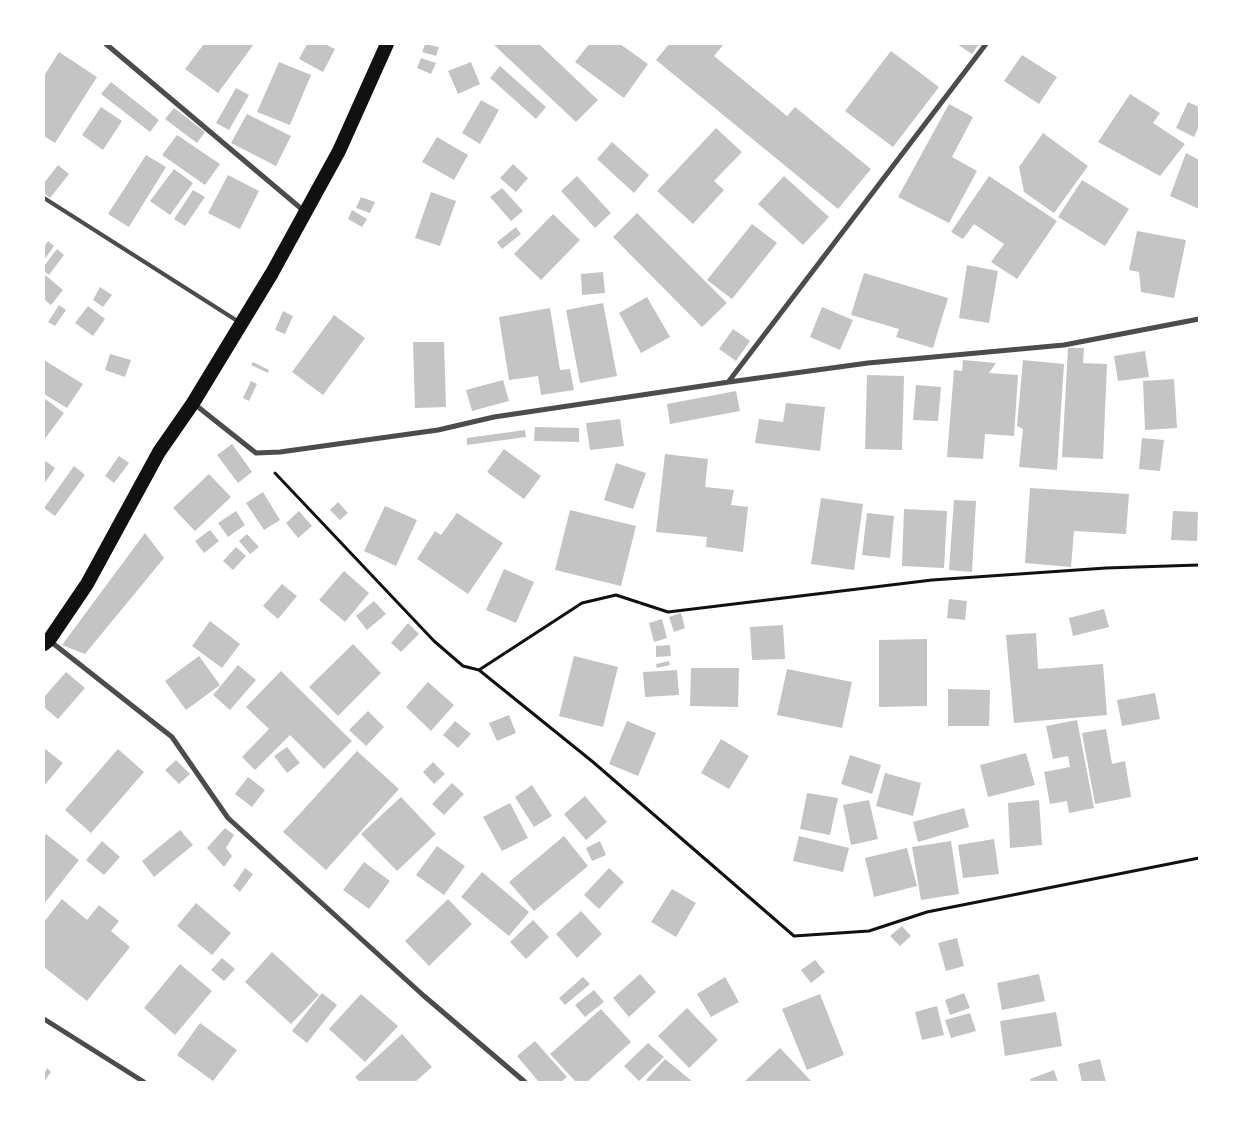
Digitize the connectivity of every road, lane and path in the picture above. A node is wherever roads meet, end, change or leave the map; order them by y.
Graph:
1 (106, 44) edge
2 (387, 44) edge
3 (986, 44) edge
4 (44, 198) edge
5 (304, 212) junction
6 (1199, 319) edge
7 (241, 323) junction
8 (729, 382) junction
9 (193, 403) junction
10 (256, 453) junction
11 (1199, 565) edge
12 (45, 640) edge
13 (479, 670) junction
14 (1199, 858) edge
15 (44, 1019) edge
16 (144, 1082) edge
17 (525, 1082) edge

1 - 5 street
2 - 5 highway
3 - 8 street
4 - 7 lane
5 - 7 highway
6 - 8 street
7 - 9 highway
8 - 10 street
9 - 10 street
9 - 12 highway
10 - 13 path
11 - 13 path
12 - 17 street
13 - 14 path
15 - 16 street

